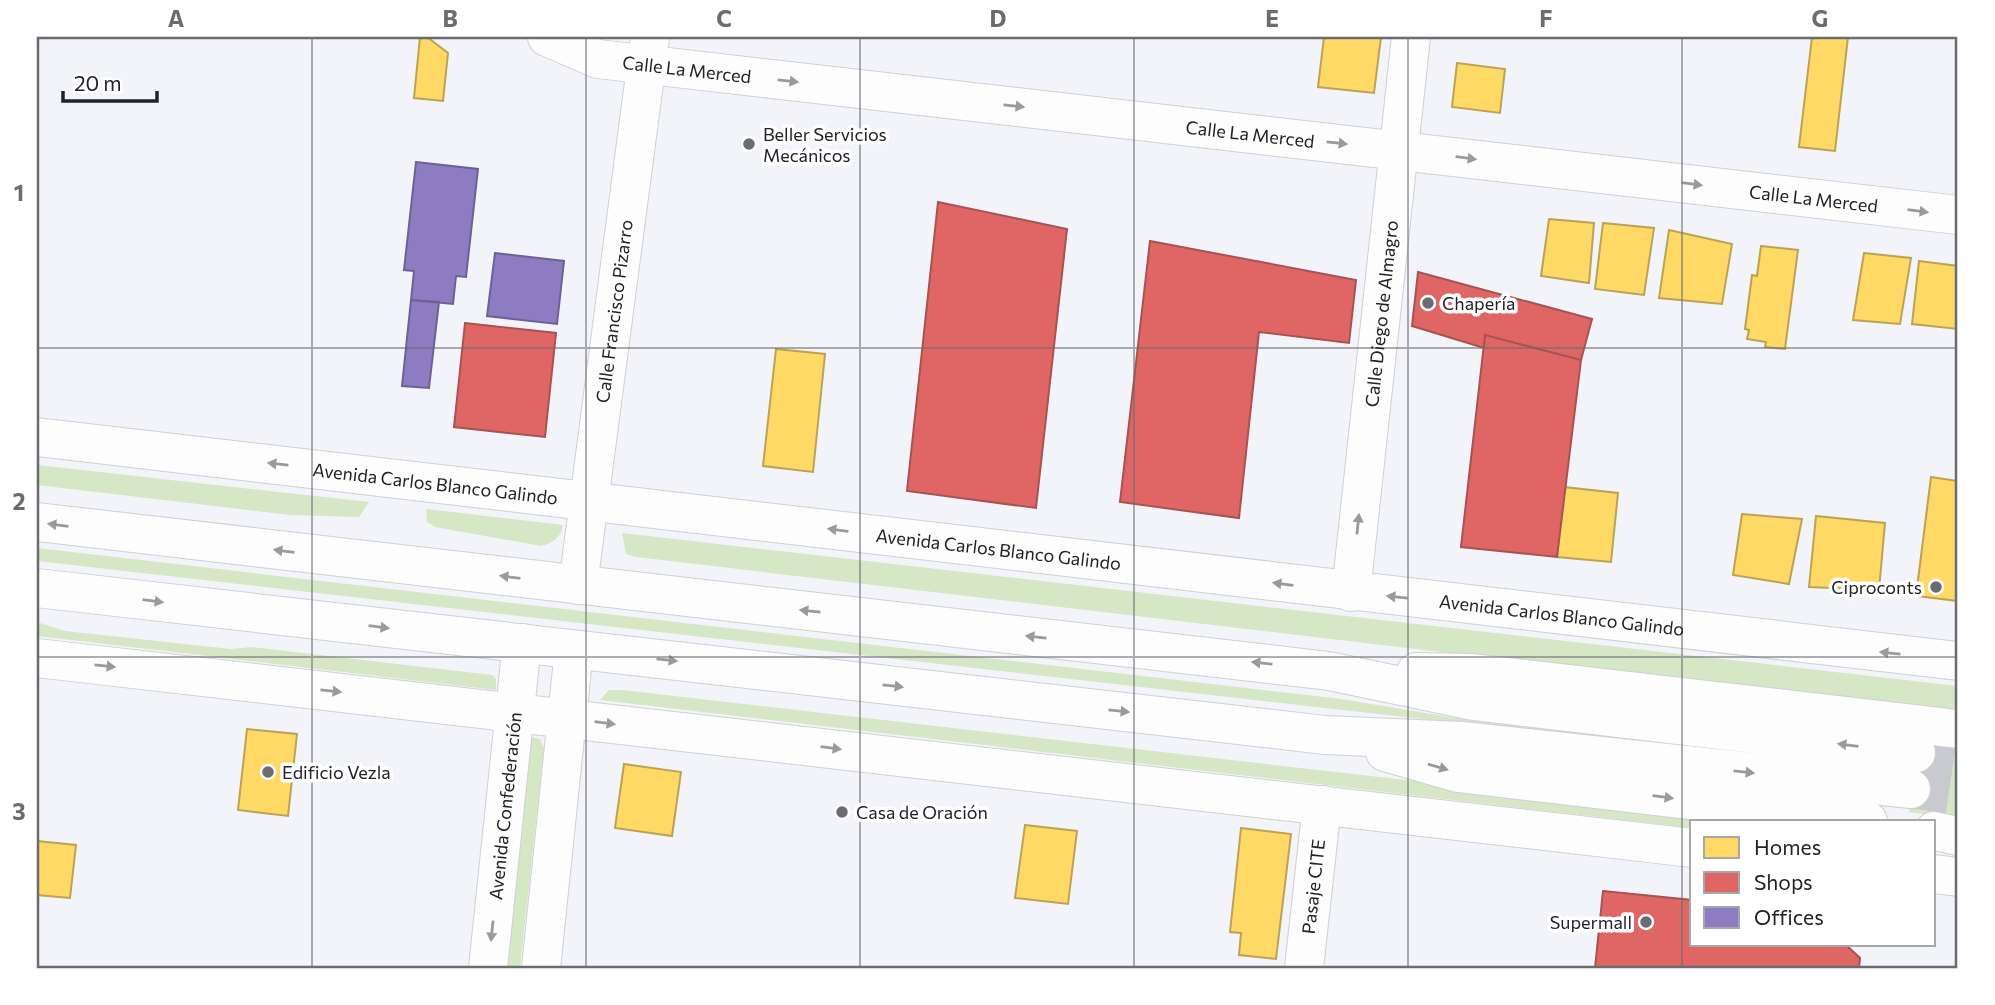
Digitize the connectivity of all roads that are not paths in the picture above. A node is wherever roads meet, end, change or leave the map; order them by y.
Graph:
1 (547, 37) edge
2 (1412, 37) edge
3 (649, 51) edge
4 (1398, 150) junction
5 (1958, 215) edge
6 (37, 437) edge
7 (589, 500) junction
8 (37, 522) edge
9 (578, 585) junction
10 (37, 588) edge
11 (1350, 592) junction
12 (522, 643) junction
13 (574, 650) junction
14 (37, 658) edge
15 (1958, 661) edge
16 (1329, 671) junction
17 (514, 711) junction
18 (567, 718) junction
19 (1958, 729) edge
20 (1325, 735) junction
21 (1322, 804) junction
22 (1859, 820) edge
23 (1936, 831) edge
24 (1958, 835) edge
25 (1690, 848) edge
26 (1936, 874) edge
27 (1958, 877) edge
28 (488, 968) edge
29 (541, 968) edge
30 (1304, 968) edge

1 - 3 street, Calle La Merced
2 - 4 street, Calle Diego de Almagro
3 -> 4 street, Calle La Merced
3 - 7 street, Calle Francisco Pizarro
4 -> 5 street, Calle La Merced
11 -> 4 street, Calle Diego de Almagro
7 -> 6 street, Avenida Carlos Blanco Galindo
7 - 9 street, Calle Francisco Pizarro
11 -> 7 street, Avenida Carlos Blanco Galindo
9 -> 8 street
16 -> 9 street
10 -> 12 street
15 -> 11 street, Avenida Carlos Blanco Galindo
12 - 13 street
12 - 17 street, Avenida Confederación
13 - 18 street
13 -> 20 street
14 -> 17 street
16 - 19 street
20 -> 16 street
17 - 18 street
17 -> 28 street, Avenida Confederación
18 -> 21 street
18 - 29 street
20 -> 22 street
21 - 25 street
21 - 30 street, Pasaje CITE
23 - 24 street
26 - 27 street

